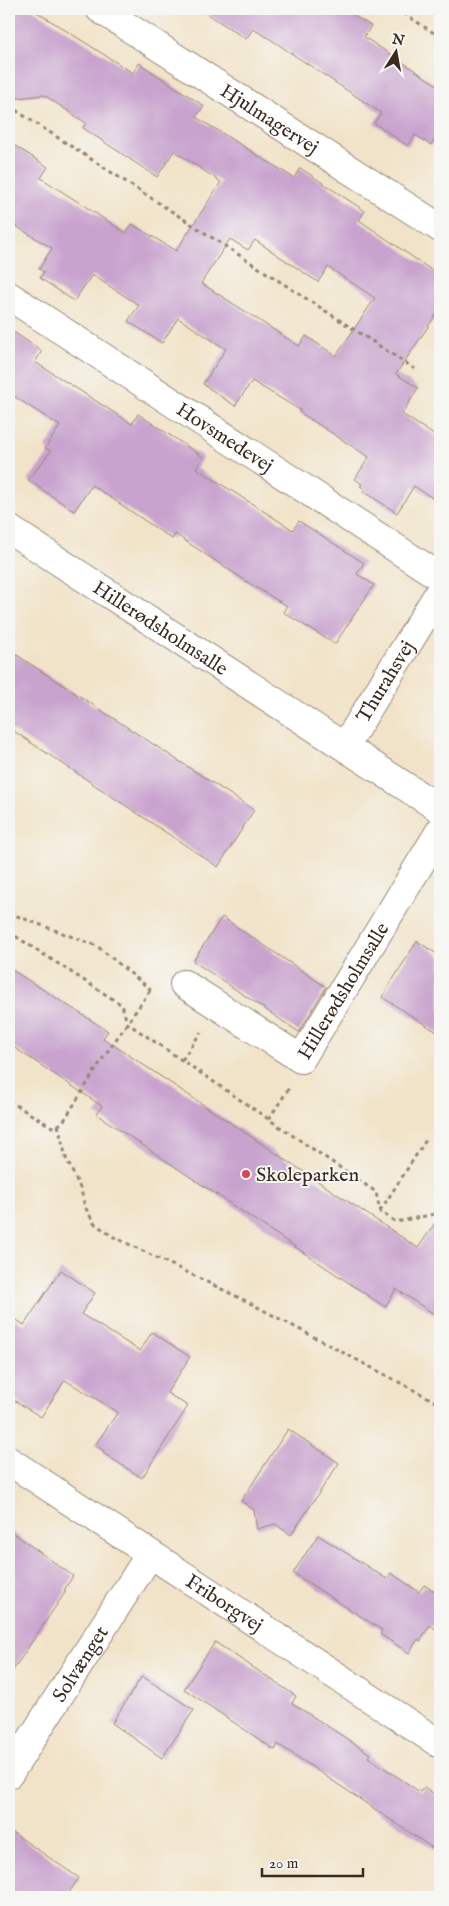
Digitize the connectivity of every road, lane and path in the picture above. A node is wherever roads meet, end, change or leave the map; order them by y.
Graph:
1 (100, 9) edge
2 (397, 9) edge
3 (440, 37) edge
4 (9, 106) edge
5 (440, 228) edge
6 (9, 296) edge
7 (415, 369) dead end
8 (9, 529) edge
9 (440, 577) edge
10 (440, 591) edge
11 (345, 746) junction
12 (440, 809) edge
13 (440, 831) edge
14 (9, 914) edge
15 (9, 932) edge
16 (184, 984) joint
17 (151, 990) junction
18 (127, 1023) junction
19 (9, 1101) edge
20 (58, 1126) junction
21 (426, 1140) dead end
22 (380, 1212) junction
23 (440, 1213) edge
24 (440, 1404) edge
25 (9, 1461) edge
26 (150, 1554) junction
27 (440, 1744) edge
28 (9, 1774) edge

1 - 5 street, Hjulmagervej
2 - 3 path
4 - 7 path
6 - 9 street, Hovsmedevej
8 - 11 street, Hillerødsholmsalle
10 - 11 street, Thurahsvej
11 - 12 street, Hillerødsholmsalle
13 - 16 street, Hillerødsholmsalle
14 - 17 path
15 - 18 path
16 - 17 path
17 - 18 path
18 - 20 path
18 - 22 path
19 - 20 path
20 - 24 path
21 - 22 path
22 - 23 path
25 - 26 street, Friborgvej
26 - 27 street, Friborgvej
26 - 28 street, Solvænget

